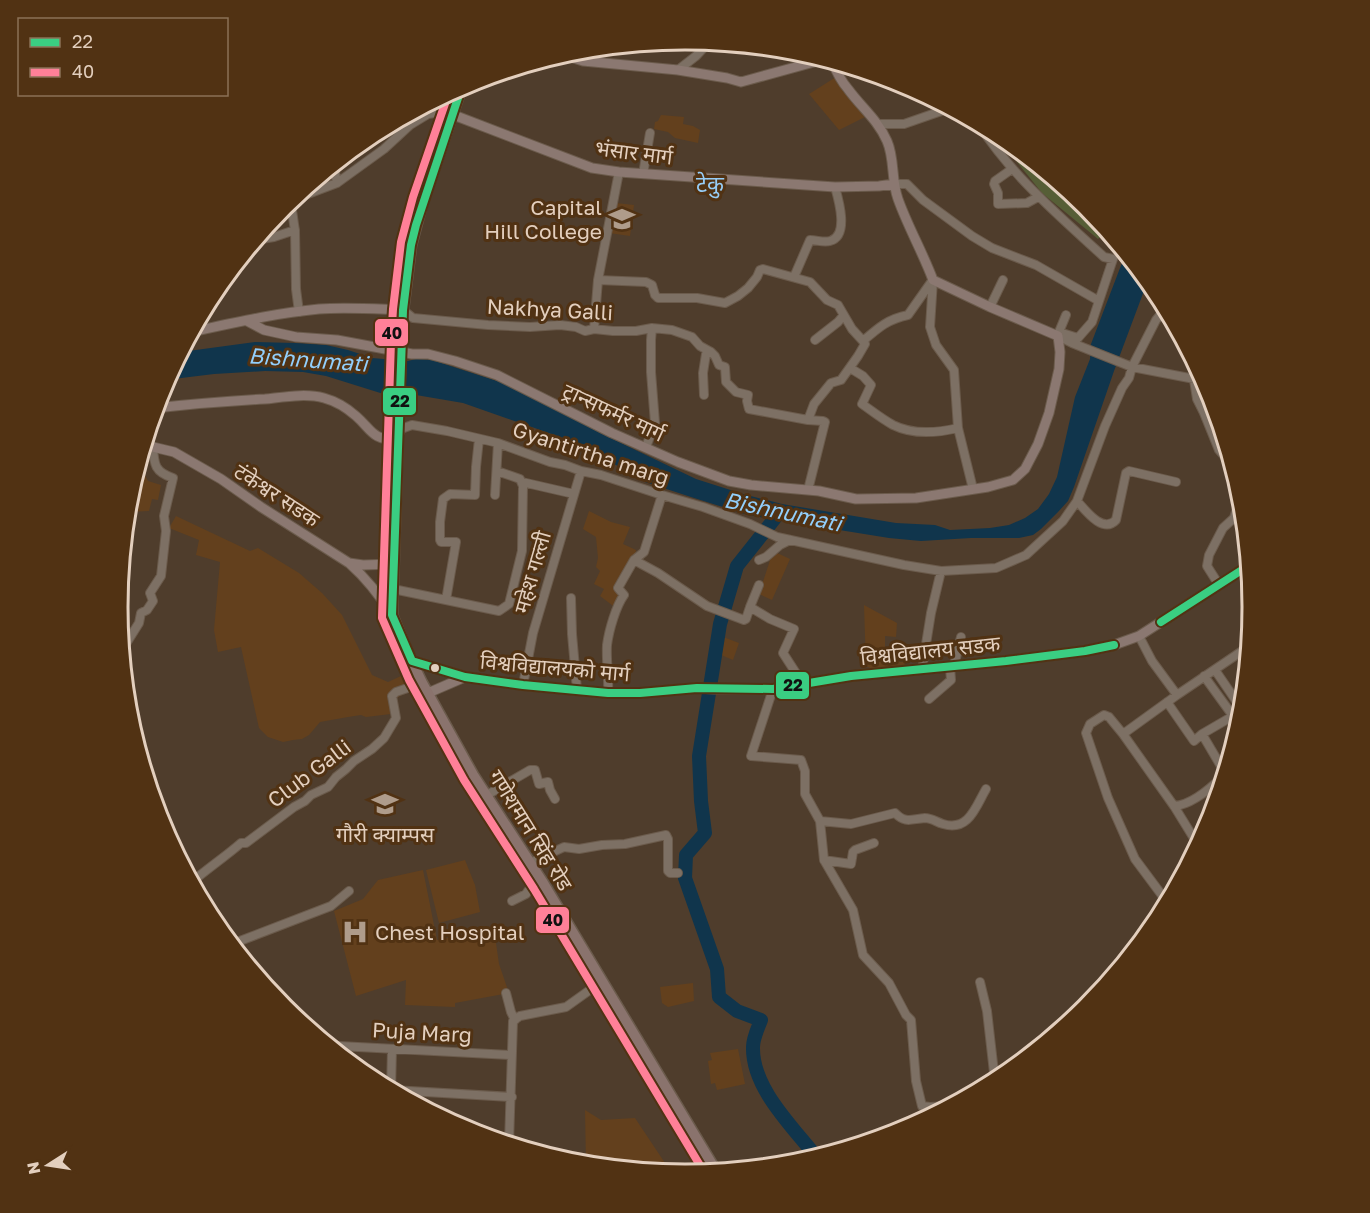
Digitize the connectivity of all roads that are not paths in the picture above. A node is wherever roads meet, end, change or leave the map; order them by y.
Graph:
1 (702, 50) edge
2 (579, 60) edge
3 (809, 63) edge
4 (678, 70) junction
5 (836, 70) edge
6 (458, 99) edge
7 (940, 112) edge
8 (452, 114) junction
9 (878, 124) junction
10 (410, 125) joint
11 (650, 133) dead end
12 (990, 140) edge
13 (1012, 168) junction
14 (619, 172) junction
15 (335, 174) edge
16 (643, 174) junction
17 (337, 183) junction
18 (894, 184) junction
19 (835, 187) junction
20 (314, 192) edge
21 (1038, 197) junction
22 (291, 213) edge
23 (295, 230) junction
24 (267, 238) edge
25 (794, 277) junction
26 (598, 279) junction
27 (933, 280) junction
28 (1003, 280) dead end
29 (1099, 301) junction
30 (990, 307) junction
31 (403, 310) junction
32 (299, 312) junction
33 (1066, 315) dead end
34 (843, 316) junction
35 (1160, 316) edge
36 (247, 321) junction
37 (652, 328) junction
38 (594, 329) junction
39 (202, 330) edge
40 (1059, 334) junction
41 (815, 340) dead end
42 (862, 340) junction
43 (711, 352) junction
44 (850, 368) junction
45 (1132, 368) junction
46 (1194, 380) joint
47 (704, 395) dead end
48 (165, 407) edge
49 (808, 420) junction
50 (958, 428) junction
51 (479, 439) junction
52 (397, 440) junction
53 (498, 443) junction
54 (1217, 443) edge
55 (646, 447) junction
56 (152, 448) edge
57 (150, 453) edge
58 (497, 471) junction
59 (581, 471) junction
60 (522, 482) junction
61 (1176, 482) dead end
62 (973, 489) junction
63 (808, 490) junction
64 (574, 494) junction
65 (495, 495) dead end
66 (662, 495) junction
67 (1077, 501) junction
68 (1234, 515) edge
69 (792, 540) junction
70 (634, 560) junction
71 (759, 560) dead end
72 (349, 563) junction
73 (393, 564) junction
74 (941, 571) junction
75 (1241, 571) edge
76 (759, 585) dead end
77 (1219, 585) junction
78 (393, 589) junction
79 (571, 598) dead end
80 (446, 600) junction
81 (750, 607) junction
82 (392, 615) junction
83 (1139, 636) junction
84 (961, 637) dead end
85 (129, 638) edge
86 (1240, 653) edge
87 (412, 661) junction
88 (952, 667) junction
89 (922, 669) junction
90 (1215, 670) junction
91 (1204, 676) junction
92 (465, 677) junction
93 (803, 684) junction
94 (523, 685) junction
95 (425, 688) junction
96 (773, 689) junction
97 (577, 690) junction
98 (714, 690) joint
99 (608, 693) junction
100 (1177, 695) junction
101 (1234, 697) edge
102 (929, 699) dead end
103 (1167, 702) junction
104 (1231, 714) edge
105 (1230, 717) edge
106 (1123, 734) junction
107 (1202, 734) junction
108 (1219, 764) edge
109 (1213, 784) edge
110 (986, 789) dead end
111 (487, 795) junction
112 (555, 799) dead end
113 (1174, 807) junction
114 (820, 821) junction
115 (1193, 836) edge
116 (874, 843) dead end
117 (825, 860) junction
118 (530, 863) junction
119 (678, 873) dead end
120 (198, 877) edge
121 (543, 883) junction
122 (349, 891) dead end
123 (1161, 894) edge
124 (512, 901) dead end
125 (240, 941) edge
126 (980, 981) dead end
127 (602, 982) junction
128 (506, 993) dead end
129 (515, 1020) junction
130 (344, 1046) edge
131 (392, 1049) junction
132 (511, 1055) junction
133 (994, 1070) edge
134 (391, 1080) edge
135 (410, 1091) edge
136 (512, 1097) junction
137 (929, 1107) edge
138 (509, 1135) edge
139 (711, 1163) edge

1 - 4 street
2 - 4 main road
3 - 4 main road
5 - 9 main road
6 - 8 highway
7 - 9 street
8 - 10 street
8 - 14 main road, भंसार मार्ग
8 - 31 highway
9 - 18 main road
10 - 17 street
11 - 16 street
12 - 13 street
13 - 21 street
13 - 21 street
14 - 16 main road, भंसार मार्ग
14 - 26 street
15 - 17 street
16 - 19 main road, भंसार मार्ग
17 - 20 street
18 - 19 main road, भंसार मार्ग
18 - 27 main road
18 - 29 street
19 - 25 street
21 - 29 street
22 - 23 street
23 - 24 street
23 - 32 street
25 - 26 street
25 - 34 street
26 - 38 street
27 - 30 main road
27 - 42 street
27 - 50 street
28 - 30 street
29 - 40 street
30 - 40 main road
31 - 32 main road
31 - 38 street, Nakhya Galli
31 - 52 highway, bridge
32 - 36 main road
33 - 40 street
34 - 41 street
34 - 42 street
35 - 45 street, Gyantirtha marg
36 - 39 main road
36 - 55 main road, ट्रान्सफर्मर मार्ग
37 - 38 street, Nakhya Galli
37 - 43 street, Nakhya Galli
37 - 55 street
40 - 45 street
40 - 62 main road, ट्रान्सफर्मर मार्ग
42 - 44 street
43 - 47 street
43 - 49 street
44 - 49 street
44 - 50 street
45 - 46 street
45 - 67 street, Gyantirtha marg
46 - 54 street
48 - 52 main road
49 - 63 street
50 - 62 street
51 - 52 street, Gyantirtha marg
51 - 53 street, Gyantirtha marg
51 - 80 street
52 - 73 highway
53 - 58 street
53 - 59 street, Gyantirtha marg
55 - 63 main road, ट्रान्सफर्मर मार्ग
56 - 72 main road, टंकेश्वर सडक
57 - 85 street
58 - 60 street
58 - 65 street
59 - 64 street, महेश गल्ली
59 - 66 street, Gyantirtha marg
60 - 64 street
60 - 80 street
61 - 67 street
62 - 63 main road, ट्रान्सफर्मर मार्ग
64 - 94 street, महेश गल्ली
66 - 69 street, Gyantirtha marg
66 - 70 street
67 - 74 street, Gyantirtha marg
68 - 77 street
69 - 71 street
69 - 74 street, Gyantirtha marg
70 - 81 street
70 - 99 street
72 - 73 main road
72 - 82 main road, टंकेश्वर सडक
73 - 78 highway
74 - 89 street
75 - 77 main road, विश्वविद्यालय सडक
76 - 81 street
77 - 83 main road, विश्वविद्यालय सडक
78 - 80 street
78 - 82 highway
79 - 97 street
81 - 93 street
82 - 87 highway, गणेशमान सिंह रोड
83 - 88 main road, विश्वविद्यालय सडक
83 - 100 street
84 - 88 street
86 - 90 street
87 - 92 main road, विश्वविद्यालयको मार्ग
87 - 95 highway, गणेशमान सिंह रोड
88 - 89 main road, विश्वविद्यालय सडक
88 - 102 street
89 - 93 main road, विश्वविद्यालय सडक
90 - 91 street
90 - 101 street
91 - 100 street
91 - 104 street
92 - 94 main road, विश्वविद्यालयको मार्ग
92 - 95 main road
93 - 96 main road, विश्वविद्यालय सडक
94 - 97 main road, विश्वविद्यालयको मार्ग
95 - 111 highway, गणेशमान सिंह रोड
95 - 120 street, Club Galli
96 - 98 main road, विश्वविद्यालय सडक
96 - 114 street
97 - 99 main road, विश्वविद्यालयको मार्ग
98 - 99 main road, विश्वविद्यालयको मार्ग
100 - 103 street
103 - 106 street
103 - 107 street
105 - 107 street
106 - 113 street
106 - 123 street
107 - 108 street
109 - 113 street
110 - 114 street
111 - 112 street
111 - 118 highway, गणेशमान सिंह रोड
113 - 115 street
114 - 117 street
116 - 117 street
117 - 137 street
118 - 119 street
118 - 121 highway, गणेशमान सिंह रोड
121 - 124 street
121 - 127 highway, गणेशमान सिंह रोड
122 - 125 street
126 - 133 street
127 - 129 street
127 - 139 highway, गणेशमान सिंह रोड
128 - 129 street
129 - 132 street
130 - 131 street, Puja Marg
131 - 132 street, Puja Marg
131 - 134 street
132 - 136 street
135 - 136 street
136 - 138 street

